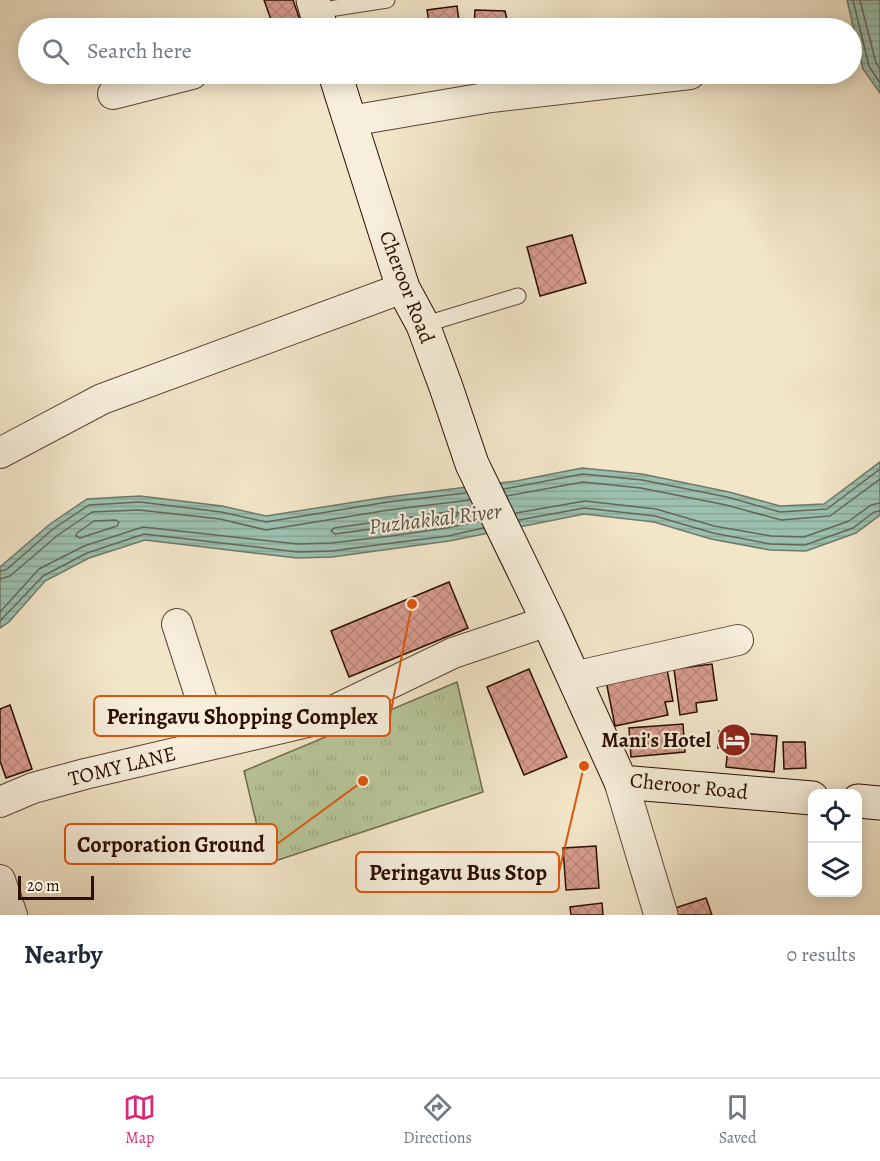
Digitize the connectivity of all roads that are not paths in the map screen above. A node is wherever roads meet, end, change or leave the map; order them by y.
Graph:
1 (387, 0) edge
2 (317, 13) edge
3 (152, 84) edge
4 (338, 84) edge
5 (603, 84) edge
6 (113, 94) dead end
7 (350, 121) junction
8 (403, 288) junction
9 (518, 296) dead end
10 (423, 325) junction
11 (0, 453) edge
12 (548, 621) junction
13 (177, 624) dead end
14 (738, 640) dead end
15 (573, 677) junction
16 (215, 742) junction
17 (621, 782) junction
18 (808, 798) edge
19 (862, 801) edge
20 (0, 802) edge
21 (880, 803) edge
22 (0, 880) edge
23 (12, 915) edge
24 (661, 915) edge

1 - 2 lane
3 - 6 street
4 - 7 main road, Cheroor Road
5 - 7 street
7 - 8 main road, Cheroor Road
8 - 10 main road, Cheroor Road
8 - 11 street
9 - 10 lane
10 - 12 main road, Cheroor Road
12 - 15 main road, Cheroor Road
12 - 16 street, TOMY LANE
13 - 16 street
14 - 15 street
15 - 17 main road, Cheroor Road
16 - 20 street, TOMY LANE
17 - 18 main road, Cheroor Road
17 - 24 main road
19 - 21 main road
22 - 23 street

